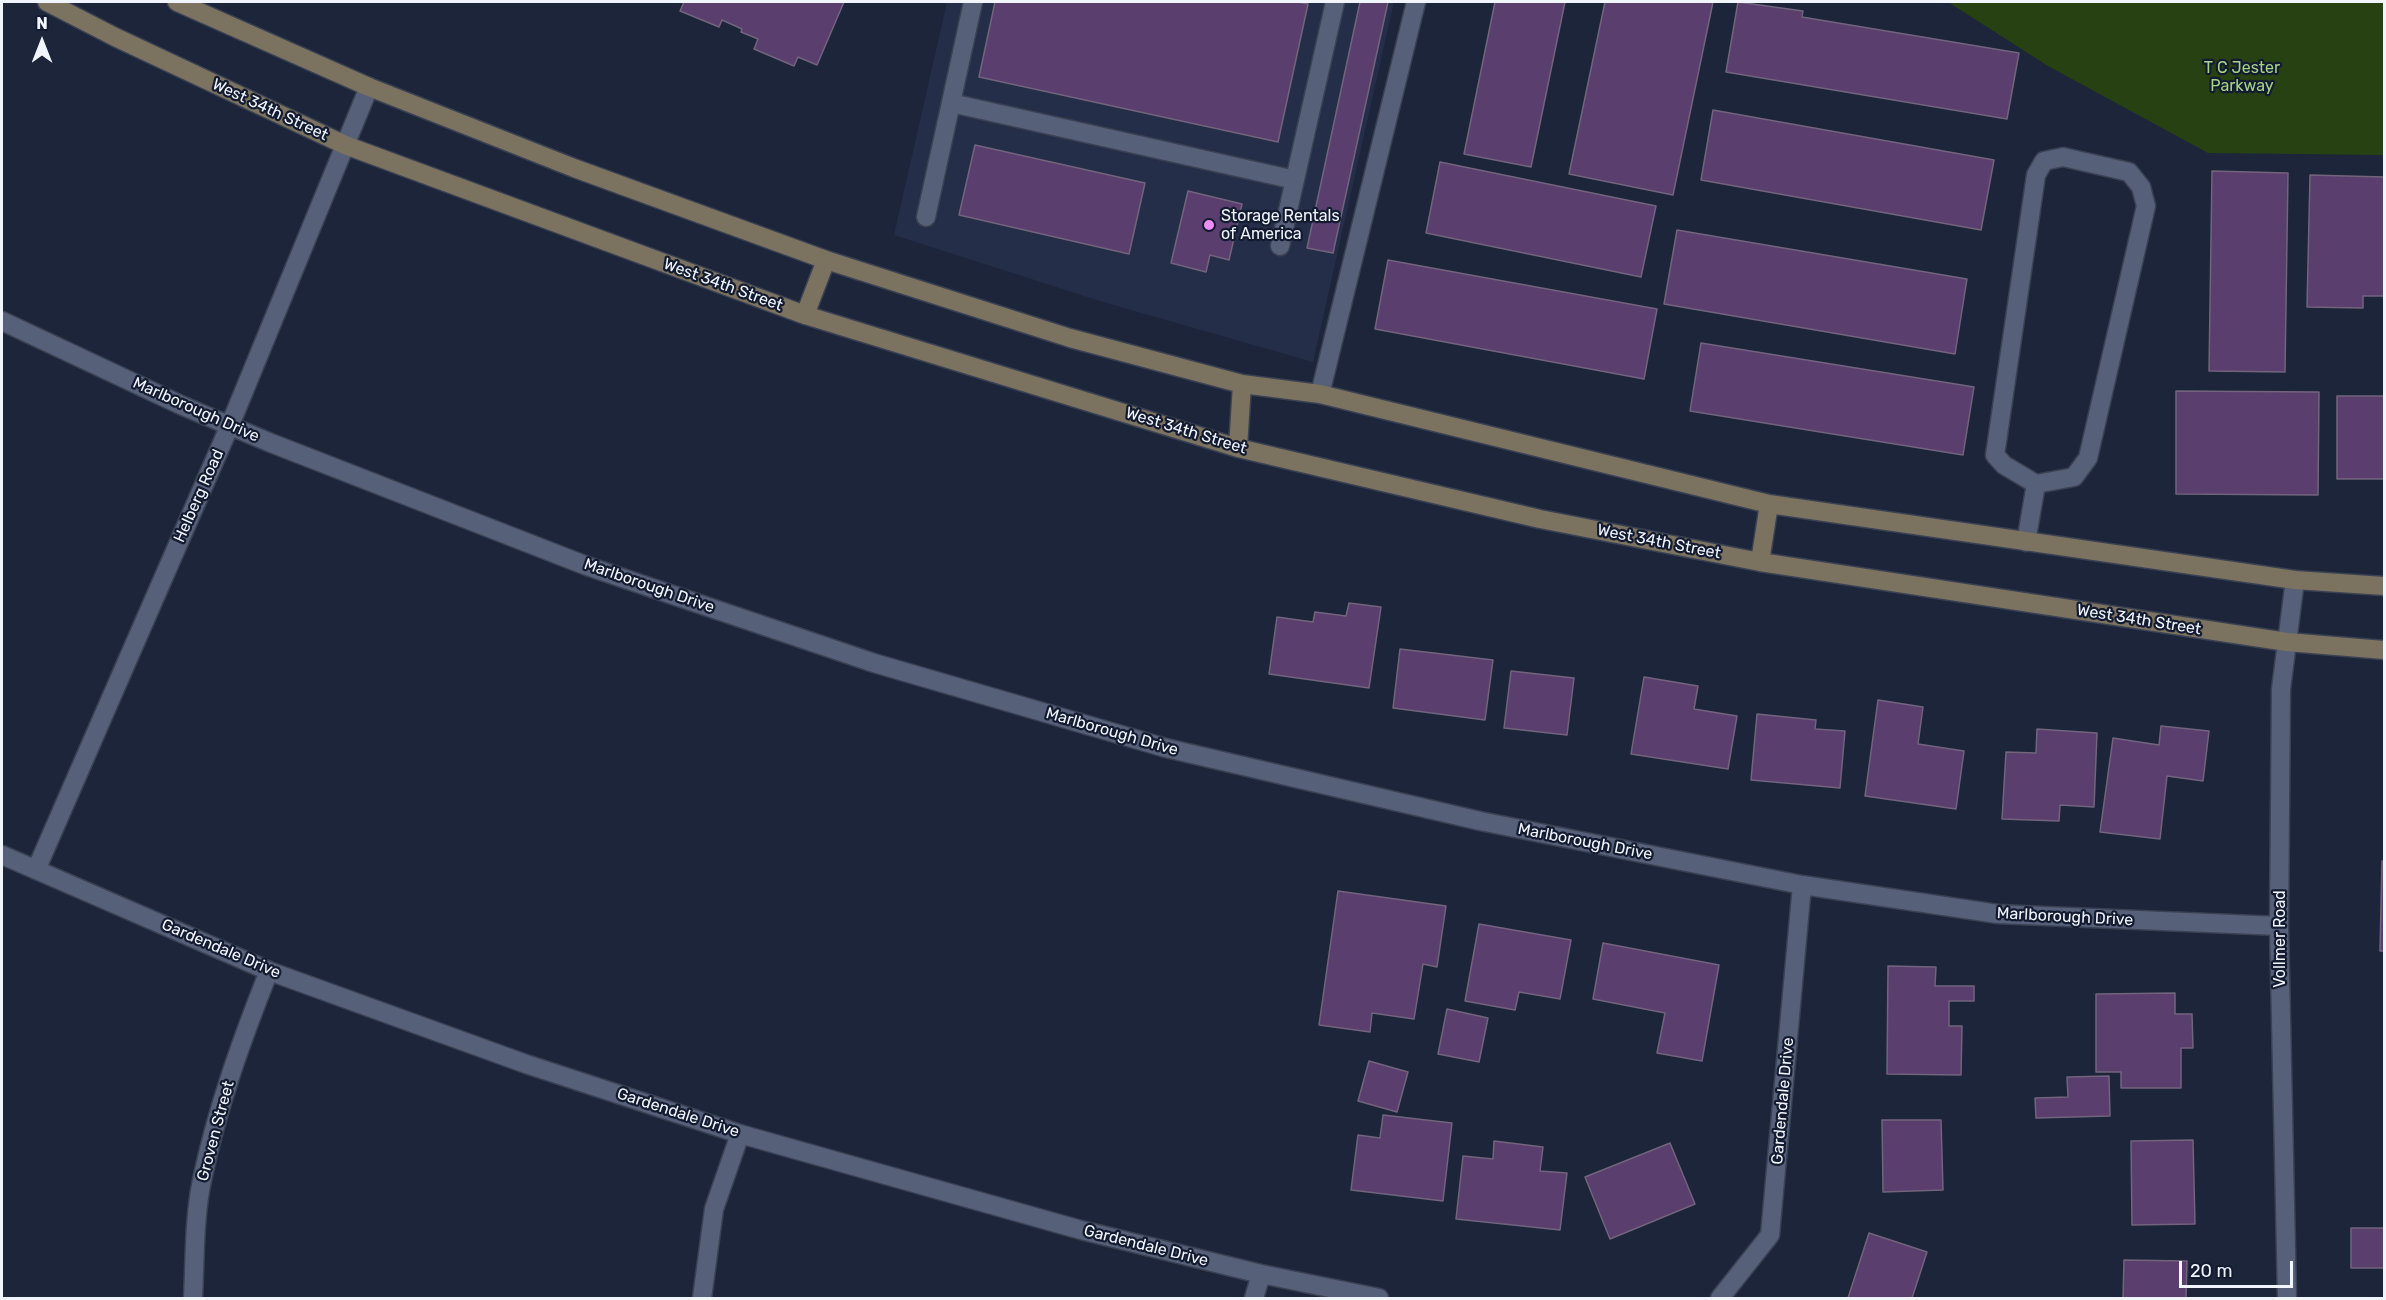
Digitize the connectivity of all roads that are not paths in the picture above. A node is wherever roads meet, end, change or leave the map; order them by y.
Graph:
1 (47, 2) edge
2 (177, 2) edge
3 (973, 2) edge
4 (1335, 2) edge
5 (1416, 2) edge
6 (369, 87) junction
7 (951, 103) junction
8 (345, 145) junction
9 (1295, 180) junction
10 (926, 217) dead end
11 (1280, 246) dead end
12 (826, 260) junction
13 (805, 315) junction
14 (2, 321) edge
15 (1242, 384) junction
16 (1320, 394) junction
17 (230, 425) junction
18 (1238, 447) junction
19 (2036, 484) junction
20 (1769, 504) junction
21 (2026, 542) junction
22 (1760, 562) junction
23 (2295, 580) junction
24 (2385, 586) edge
25 (2288, 642) junction
26 (2385, 650) edge
27 (2, 855) edge
28 (36, 870) junction
29 (1802, 885) junction
30 (2279, 926) junction
31 (269, 971) junction
32 (740, 1134) junction
33 (1261, 1274) junction
34 (193, 1299) edge
35 (702, 1299) edge
36 (1254, 1299) edge
37 (1379, 1299) edge
38 (1720, 1299) edge
39 (2286, 1299) edge

1 - 8 main road, West 34th Street
2 - 6 main road
3 - 7 street
4 - 9 street
5 - 16 street
6 - 8 street, Helberg Road
6 - 12 main road
7 - 9 street
7 - 10 street
8 - 13 main road, West 34th Street
8 - 17 street, Helberg Road
9 - 11 street
12 - 13 main road
12 - 15 main road
13 - 18 main road, West 34th Street
14 - 17 street, Marlborough Drive
15 - 16 main road
15 - 18 main road
16 - 20 main road
17 - 28 street, Helberg Road
17 - 29 street, Marlborough Drive
18 - 22 main road, West 34th Street
19 - 19 street
19 - 21 street
20 - 21 main road
20 - 22 main road
21 - 23 main road
22 - 25 main road, West 34th Street
23 - 24 main road
23 - 25 street, Vollmer Road
25 - 26 main road, West 34th Street
25 - 30 street, Vollmer Road
27 - 28 street, Gardendale Drive
28 - 31 street, Gardendale Drive
29 - 30 street, Marlborough Drive
29 - 38 street, Gardendale Drive
30 - 39 street, Vollmer Road
31 - 32 street, Gardendale Drive
31 - 34 street, Groven Street
32 - 33 street, Gardendale Drive
32 - 35 street
33 - 36 street
33 - 37 street, Gardendale Drive

